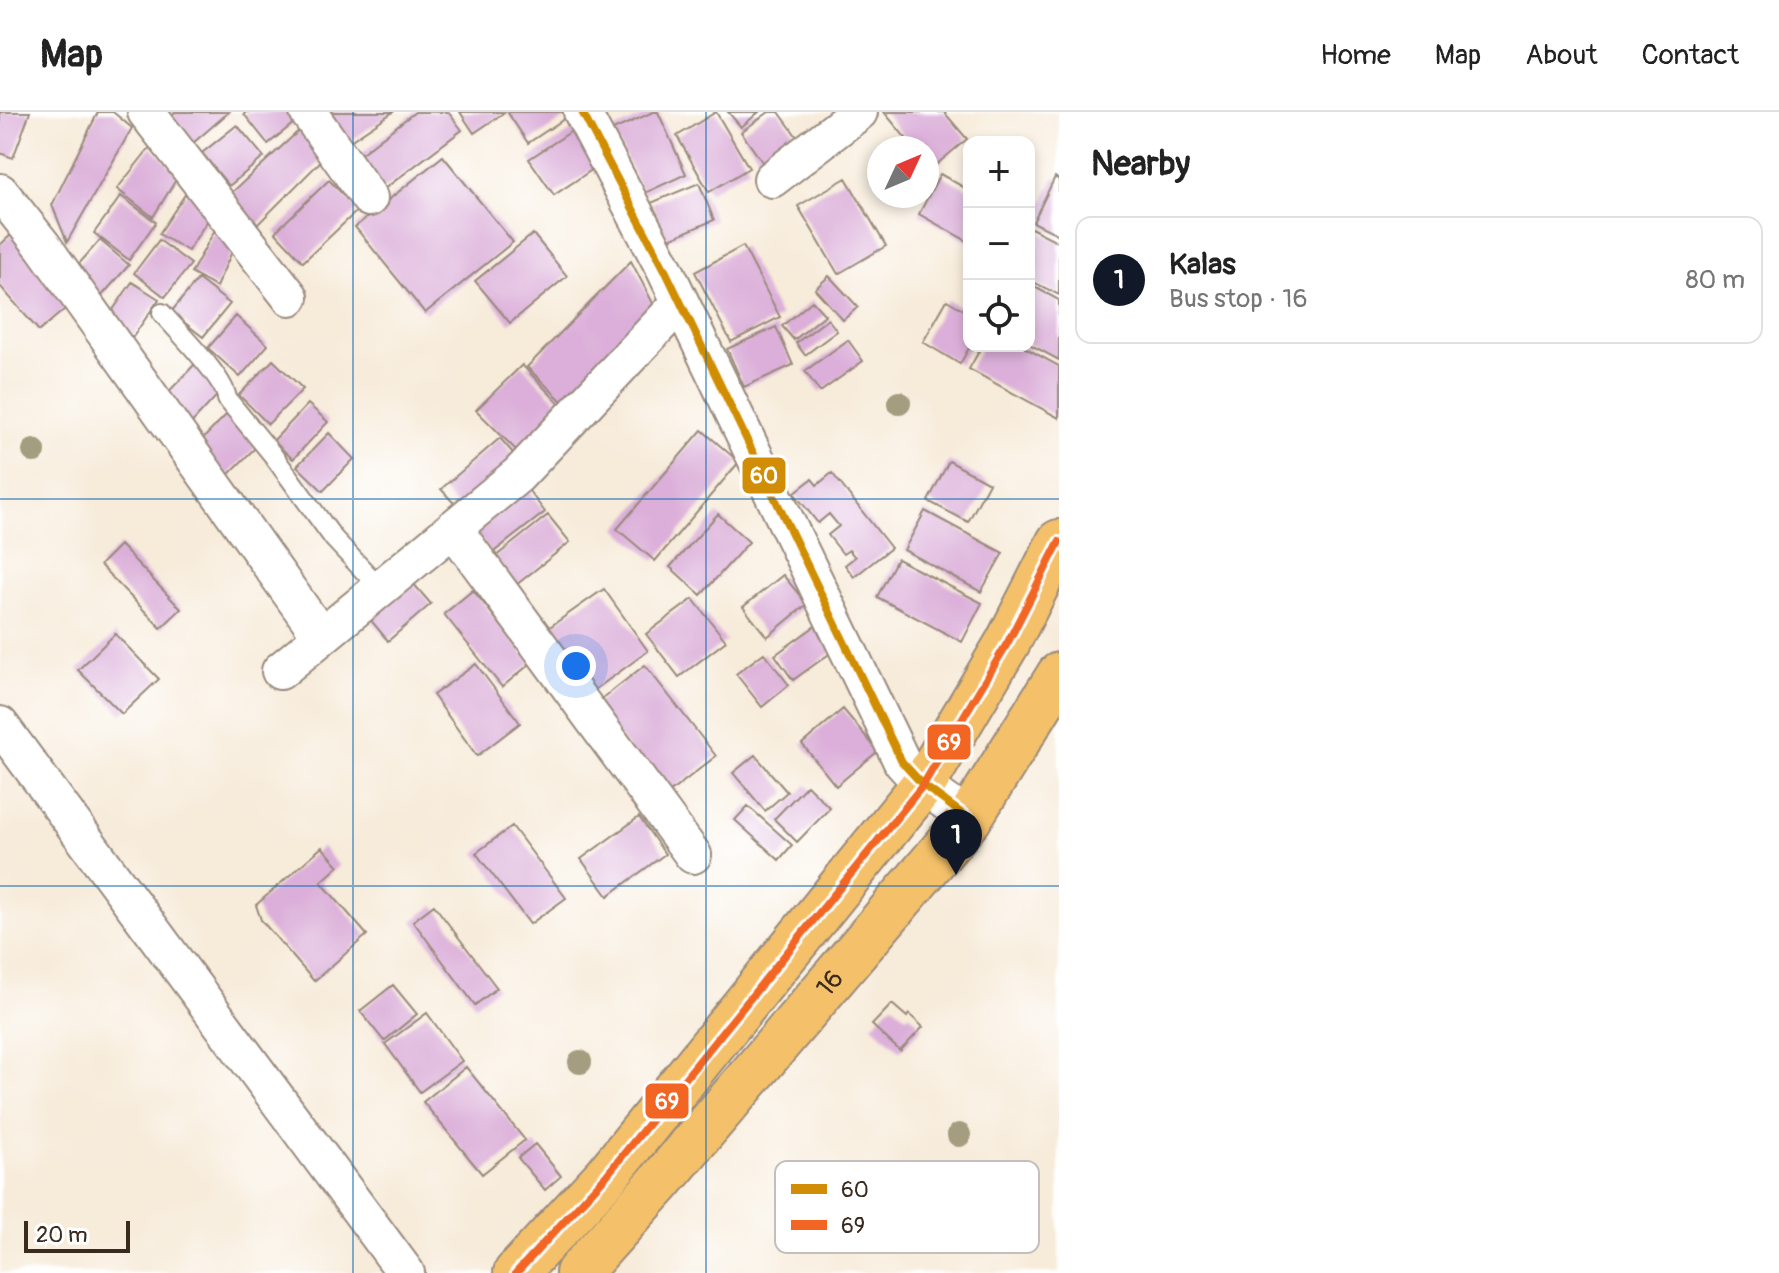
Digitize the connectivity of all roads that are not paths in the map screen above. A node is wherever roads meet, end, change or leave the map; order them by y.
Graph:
1 (146, 112) edge
2 (308, 112) edge
3 (582, 112) edge
4 (859, 112) edge
5 (772, 179) dead end
6 (0, 192) edge
7 (369, 198) dead end
8 (290, 297) dead end
9 (680, 303) junction
10 (162, 313) dead end
11 (453, 528) junction
12 (1059, 542) edge
13 (380, 588) junction
14 (321, 636) junction
15 (280, 671) dead end
16 (1059, 675) edge
17 (0, 725) edge
18 (923, 785) junction
19 (969, 819) junction
20 (693, 855) dead end
21 (406, 1273) edge
22 (516, 1273) edge
23 (578, 1273) edge

1 - 8 street
2 - 7 street
3 - 9 street
4 - 5 street
6 - 14 street
9 - 11 street
9 - 18 street
10 - 13 lane
11 - 13 street
11 - 20 street
12 - 18 main road
13 - 14 street
14 - 15 street
16 - 19 main road, 16
17 - 21 street
18 - 19 street
18 - 22 main road
19 - 23 main road, 16

